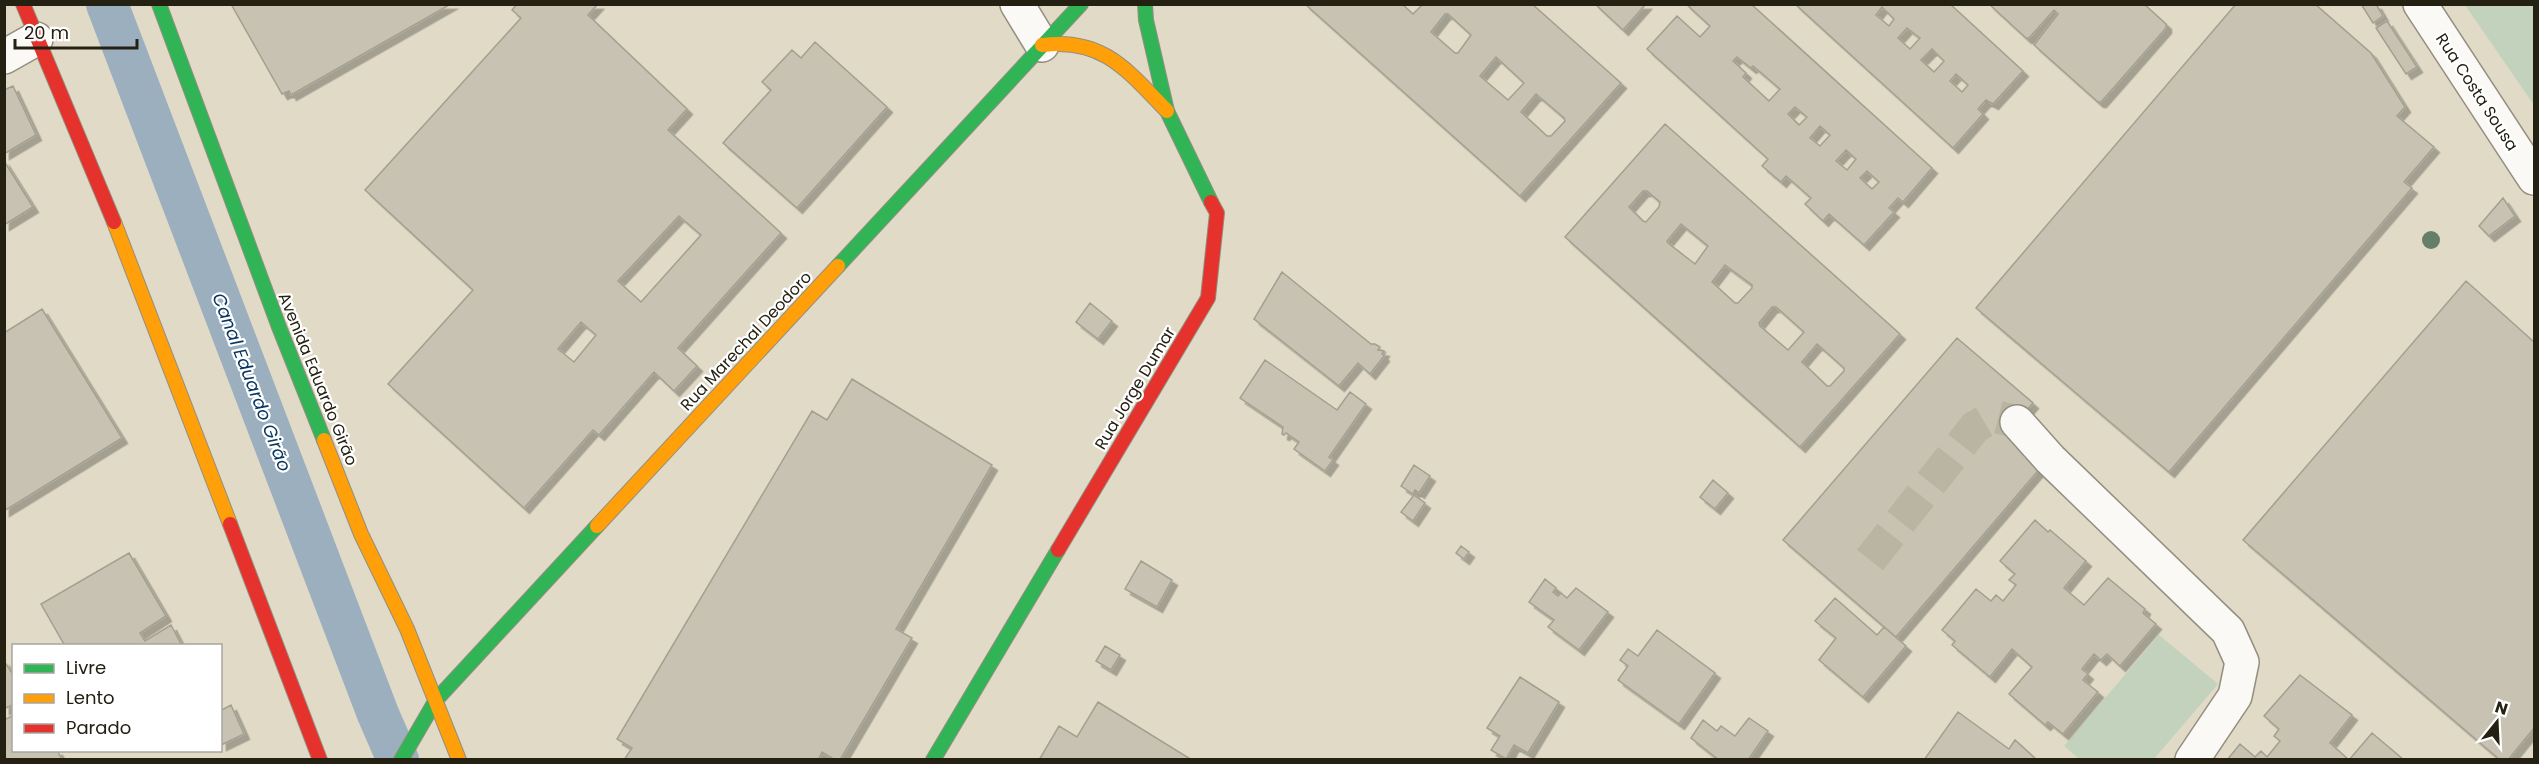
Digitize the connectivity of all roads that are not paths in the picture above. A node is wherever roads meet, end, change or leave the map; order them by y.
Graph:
1 (23, 4) edge
2 (159, 4) edge
3 (1017, 4) edge
4 (1081, 4) edge
5 (1145, 4) edge
6 (2420, 4) edge
7 (36, 39) junction
8 (1042, 45) junction
9 (4, 57) edge
10 (1167, 111) junction
11 (2535, 178) edge
12 (2017, 422) tunnel mouth
13 (436, 700) junction
14 (320, 759) edge
15 (401, 759) edge
16 (459, 759) edge
17 (933, 759) edge
18 (2192, 759) edge

1 - 7 street
2 - 13 street, Avenida Eduardo Girão
3 - 8 street
4 - 8 street, Rua Marechal Deodoro
5 - 10 street, Rua Jorge Dumar
6 - 11 street, Rua Costa Sousa
7 - 9 street
7 - 14 street
8 - 10 street
8 - 13 street, Rua Marechal Deodoro
10 - 17 street, Rua Jorge Dumar
12 - 18 street
13 - 15 street, Rua Marechal Deodoro
13 - 16 street, Avenida Eduardo Girão

